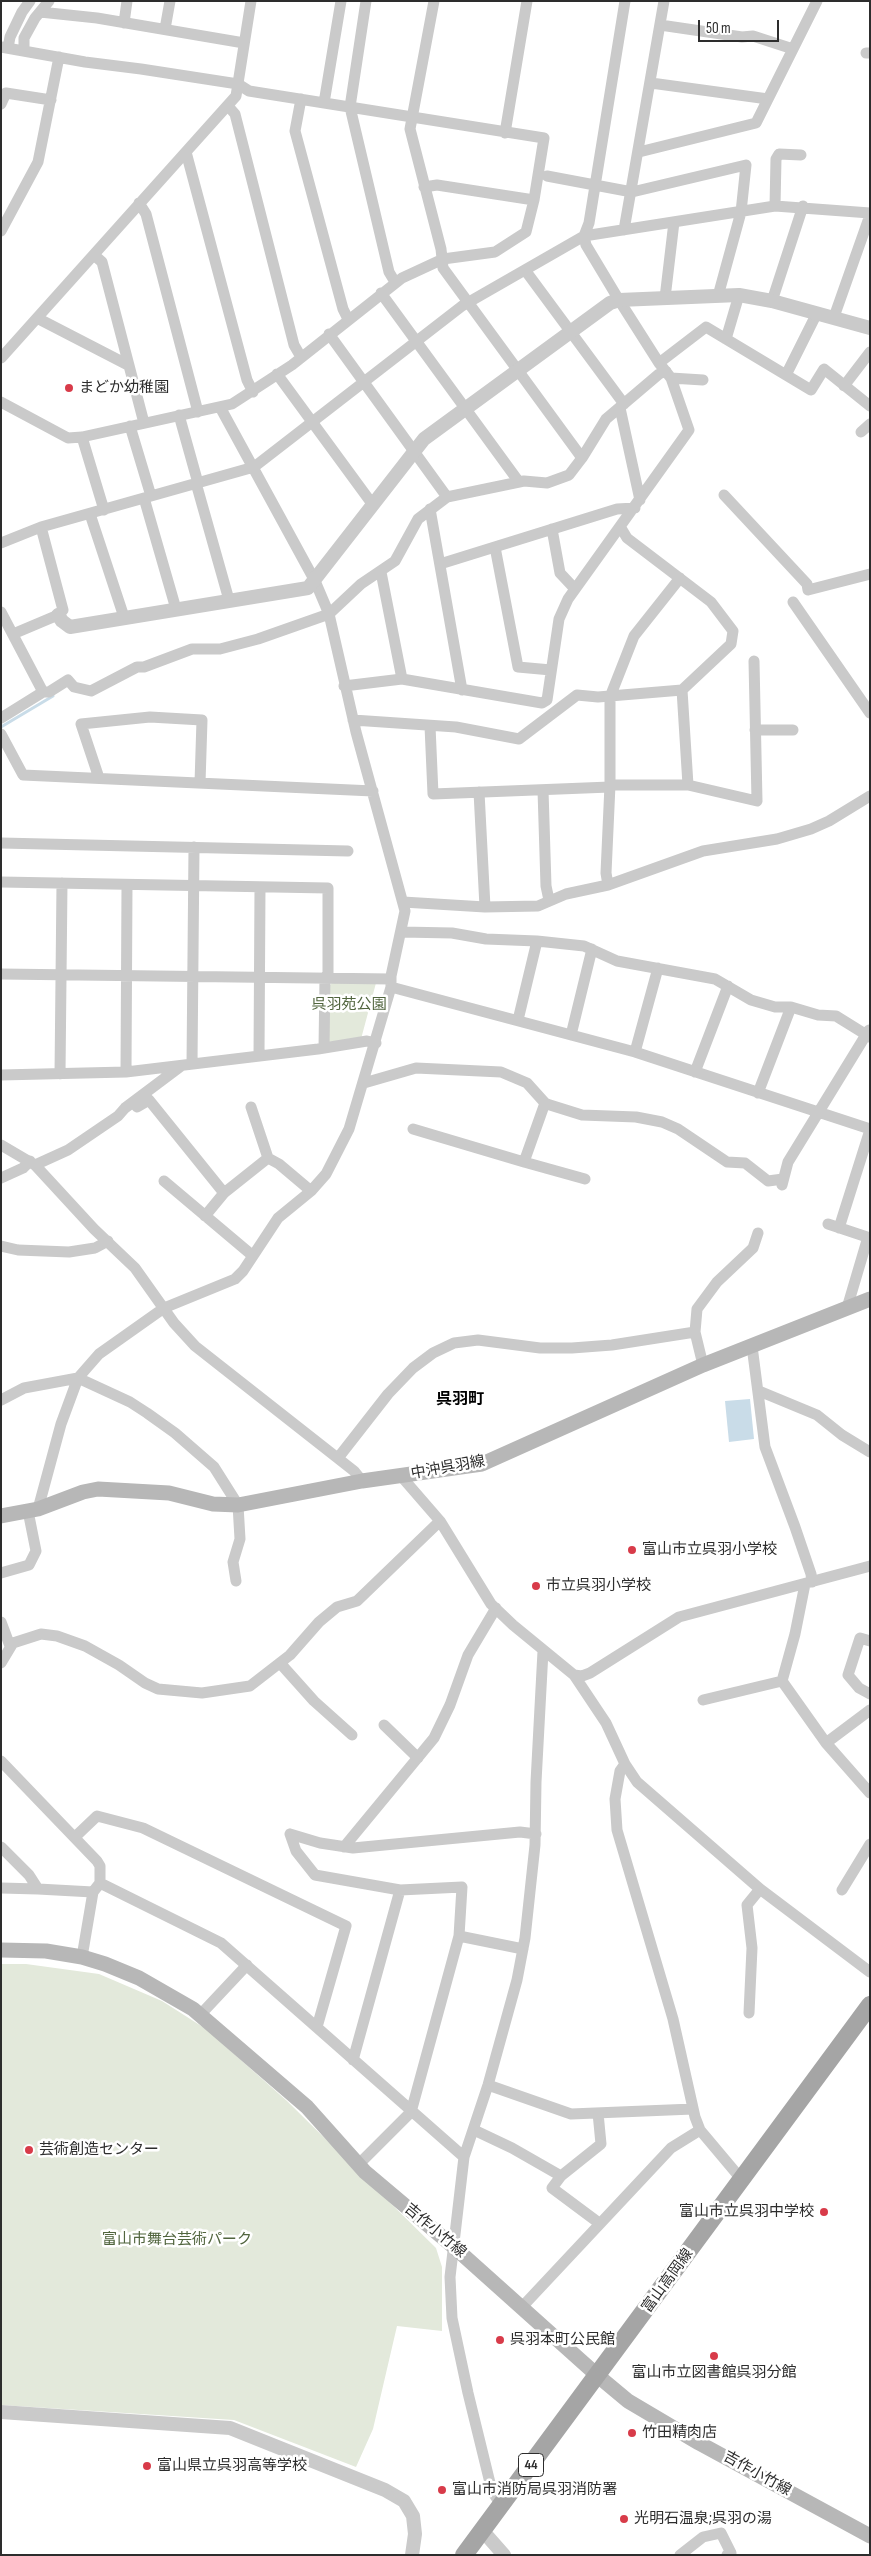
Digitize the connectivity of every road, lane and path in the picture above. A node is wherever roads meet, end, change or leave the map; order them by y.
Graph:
1 (30, 1) edge
2 (49, 1) edge
3 (127, 1) edge
4 (170, 1) edge
5 (251, 1) edge
6 (341, 1) edge
7 (366, 1) edge
8 (434, 1) edge
9 (527, 1) edge
10 (625, 1) edge
11 (664, 1) edge
12 (817, 1) edge
13 (40, 12) junction
14 (124, 23) junction
15 (660, 25) junction
16 (165, 29) junction
17 (244, 43) junction
18 (4, 48) edge
19 (793, 49) junction
20 (24, 51) junction
21 (58, 56) junction
22 (651, 83) junction
23 (238, 84) junction
24 (301, 99) junction
25 (768, 99) junction
26 (51, 100) junction
27 (324, 103) junction
28 (1, 104) edge
29 (228, 106) junction
30 (350, 107) junction
31 (414, 118) junction
32 (505, 132) junction
33 (186, 152) junction
34 (639, 152) junction
35 (801, 155) dead end
36 (547, 176) dead end
37 (595, 185) junction
38 (424, 188) junction
39 (632, 192) junction
40 (534, 200) junction
41 (139, 203) junction
42 (775, 206) junction
43 (803, 206) junction
44 (741, 212) junction
45 (870, 214) edge
46 (674, 222) junction
47 (624, 230) junction
48 (1, 231) edge
49 (584, 236) junction
50 (94, 255) junction
51 (443, 259) junction
52 (525, 270) junction
53 (395, 282) junction
54 (381, 293) junction
55 (739, 295) junction
56 (718, 296) junction
57 (665, 298) junction
58 (619, 300) junction
59 (772, 300) junction
60 (468, 302) junction
61 (817, 313) junction
62 (834, 317) junction
63 (37, 318) junction
64 (348, 319) junction
65 (870, 328) edge
66 (569, 331) junction
67 (329, 334) junction
68 (726, 339) junction
69 (416, 341) junction
70 (870, 352) edge
71 (301, 357) junction
72 (1, 358) edge
73 (128, 365) junction
74 (518, 370) junction
75 (665, 371) junction
76 (276, 374) junction
77 (786, 375) junction
78 (703, 380) dead end
79 (364, 381) junction
80 (844, 386) junction
81 (253, 392) junction
82 (1, 402) edge
83 (622, 406) junction
84 (870, 406) edge
85 (220, 407) junction
86 (466, 407) junction
87 (198, 412) junction
88 (179, 415) junction
89 (312, 422) junction
90 (144, 423) junction
91 (130, 426) junction
92 (82, 437) junction
93 (413, 450) junction
94 (582, 458) junction
95 (254, 467) junction
96 (519, 482) junction
97 (197, 483) junction
98 (724, 495) dead end
99 (147, 497) junction
100 (447, 497) junction
101 (637, 504) junction
102 (373, 505) junction
103 (430, 509) junction
104 (104, 510) junction
105 (90, 514) junction
106 (41, 527) junction
107 (621, 528) junction
108 (552, 529) junction
109 (1, 543) edge
110 (495, 547) junction
111 (440, 564) junction
112 (381, 572) junction
113 (870, 574) edge
114 (680, 578) junction
115 (316, 581) junction
116 (575, 589) junction
117 (229, 600) junction
118 (793, 602) dead end
119 (176, 609) junction
120 (1, 612) edge
121 (329, 614) junction
122 (58, 615) junction
123 (124, 617) junction
124 (13, 634) junction
125 (754, 661) dead end
126 (551, 670) junction
127 (402, 679) junction
128 (344, 686) junction
129 (462, 690) junction
130 (682, 690) junction
131 (43, 692) junction
132 (610, 697) junction
133 (870, 714) edge
134 (1, 718) edge
135 (353, 720) junction
136 (430, 726) junction
137 (755, 730) junction
138 (793, 730) dead end
139 (1, 734) edge
140 (99, 778) junction
141 (200, 783) junction
142 (688, 785) junction
143 (610, 786) junction
144 (543, 790) junction
145 (373, 791) junction
146 (479, 792) junction
147 (870, 796) edge
148 (1, 844) edge
149 (194, 848) junction
150 (348, 851) dead end
151 (1, 882) edge
152 (62, 883) junction
153 (127, 885) junction
154 (608, 885) junction
155 (194, 886) junction
156 (260, 887) junction
157 (549, 900) junction
158 (403, 902) junction
159 (485, 907) junction
160 (402, 932) junction
161 (537, 941) junction
162 (592, 949) junction
163 (658, 968) junction
164 (1, 974) edge
165 (60, 974) junction
166 (127, 976) junction
167 (193, 976) junction
168 (260, 977) junction
169 (326, 977) junction
170 (391, 983) junction
171 (728, 986) junction
172 (791, 1007) junction
173 (518, 1020) junction
174 (868, 1034) edge
175 (571, 1035) junction
176 (376, 1043) junction
177 (324, 1048) junction
178 (635, 1052) junction
179 (259, 1056) junction
180 (187, 1065) junction
181 (126, 1072) junction
182 (695, 1072) junction
183 (60, 1074) junction
184 (1, 1075) edge
185 (364, 1083) junction
186 (758, 1092) junction
187 (545, 1102) junction
188 (251, 1106) dead end
189 (818, 1112) junction
190 (118, 1116) junction
191 (413, 1129) dead end
192 (870, 1129) edge
193 (1, 1145) edge
194 (268, 1158) junction
195 (524, 1162) junction
196 (33, 1163) junction
197 (1, 1178) edge
198 (585, 1179) dead end
199 (164, 1181) dead end
200 (311, 1191) junction
201 (224, 1193) junction
202 (205, 1216) junction
203 (758, 1233) dead end
204 (869, 1238) edge
205 (108, 1241) junction
206 (1, 1246) edge
207 (253, 1256) junction
208 (870, 1299) edge
209 (164, 1308) junction
210 (847, 1308) junction
211 (695, 1332) junction
212 (752, 1346) junction
213 (704, 1365) junction
214 (78, 1378) junction
215 (759, 1391) junction
216 (1, 1400) edge
217 (870, 1452) edge
218 (338, 1458) junction
219 (401, 1476) junction
220 (362, 1481) junction
221 (238, 1505) junction
222 (33, 1510) junction
223 (1, 1516) edge
224 (440, 1521) junction
225 (870, 1566) edge
226 (1, 1572) edge
227 (236, 1580) dead end
228 (808, 1583) junction
229 (496, 1608) junction
230 (1, 1622) edge
231 (870, 1641) edge
232 (10, 1646) junction
233 (543, 1650) junction
234 (1, 1663) edge
235 (280, 1663) junction
236 (574, 1675) junction
237 (782, 1681) junction
238 (870, 1694) edge
239 (703, 1700) dead end
240 (870, 1710) edge
241 (384, 1725) dead end
242 (352, 1735) dead end
243 (826, 1743) junction
244 (418, 1758) junction
245 (1, 1761) edge
246 (624, 1764) junction
247 (870, 1793) edge
248 (536, 1834) junction
249 (75, 1837) junction
250 (870, 1844) edge
251 (1, 1847) edge
252 (344, 1847) junction
253 (1, 1888) edge
254 (96, 1888) junction
255 (38, 1889) junction
256 (760, 1889) junction
257 (400, 1890) junction
258 (842, 1890) dead end
259 (459, 1936) junction
260 (523, 1949) junction
261 (1, 1950) edge
262 (82, 1957) junction
263 (246, 1965) junction
264 (870, 1972) edge
265 (870, 2005) edge
266 (749, 2012) dead end
267 (201, 2014) junction
268 (317, 2028) junction
269 (353, 2060) junction
270 (488, 2085) junction
271 (693, 2109) junction
272 (411, 2112) junction
273 (598, 2113) junction
274 (474, 2130) junction
275 (700, 2130) junction
276 (464, 2157) junction
277 (359, 2164) junction
278 (561, 2176) junction
279 (742, 2180) junction
280 (599, 2223) junction
281 (454, 2247) junction
282 (522, 2308) junction
283 (598, 2376) junction
284 (1, 2412) edge
285 (501, 2505) junction
286 (482, 2530) junction
287 (870, 2536) edge
288 (686, 2553) edge
289 (412, 2555) edge
290 (464, 2555) edge
291 (504, 2555) edge
292 (726, 2555) edge

1 - 18 street
2 - 13 street
3 - 14 street
4 - 16 street
5 - 17 street
6 - 27 street
7 - 30 street
8 - 31 street
9 - 32 street
10 - 37 street
11 - 15 street
12 - 19 street
13 - 14 street
13 - 20 street
14 - 16 street
15 - 19 street
15 - 22 street
16 - 17 street
17 - 23 street
18 - 20 street
19 - 25 street
20 - 21 street
21 - 23 street
21 - 26 street
22 - 25 street
22 - 34 street
23 - 24 street
23 - 29 street
24 - 27 street
24 - 64 street
25 - 34 street
26 - 28 street
26 - 48 street
27 - 30 street
29 - 33 street
29 - 71 street
30 - 31 street
30 - 53 street
31 - 32 street
31 - 38 street
32 - 40 street
33 - 41 street
33 - 81 street
34 - 39 street
35 - 42 street
36 - 37 street
37 - 39 street
37 - 49 street
38 - 40 street
38 - 51 street
39 - 44 street
39 - 47 street
40 - 51 street
41 - 50 street
41 - 87 street
42 - 43 street
42 - 44 street
43 - 45 street
43 - 59 street
44 - 46 street
44 - 56 street
45 - 62 street
46 - 47 street
46 - 57 street
47 - 49 street
49 - 52 street
49 - 58 street
50 - 63 street
50 - 73 street
51 - 53 street
51 - 60 street
52 - 60 street
52 - 66 street
53 - 54 street
54 - 64 street
54 - 69 street
55 - 56 street
55 - 59 street
55 - 68 street
56 - 57 street
57 - 58 street
58 - 66 street
58 - 75 street
59 - 61 street
60 - 69 street
60 - 74 street
61 - 62 street
61 - 77 street
62 - 65 street
63 - 72 street
63 - 73 street
64 - 67 street
66 - 74 street
66 - 83 street
67 - 71 street
67 - 79 street
68 - 75 street
68 - 77 street
69 - 79 street
69 - 86 street
70 - 80 street
71 - 76 street
73 - 90 street
74 - 86 street
74 - 94 street
75 - 78 street
75 - 83 street
75 - 101 street
76 - 81 street
76 - 89 street
77 - 80 street
79 - 89 street
79 - 93 street
80 - 84 street
81 - 85 street
82 - 92 street
83 - 94 street
83 - 101 street
85 - 87 street
85 - 95 street
86 - 93 street
86 - 96 street
87 - 88 street
88 - 90 street
88 - 97 street
89 - 95 street
89 - 102 street
90 - 91 street
91 - 92 street
91 - 99 street
92 - 104 street
93 - 100 street
93 - 102 street
94 - 96 street
95 - 97 street
95 - 115 street
96 - 100 street
97 - 99 street
97 - 117 street
98 - 113 street
99 - 104 street
99 - 119 street
100 - 103 street
101 - 107 street
101 - 108 street
102 - 115 street
103 - 111 street
103 - 112 street
104 - 105 street
105 - 106 street
105 - 123 street
106 - 109 street
106 - 122 street
107 - 114 street
107 - 116 street
108 - 110 street
108 - 116 street
110 - 111 street
110 - 126 street
111 - 129 street
112 - 121 street
112 - 127 street
114 - 130 street
114 - 132 street
115 - 117 street
115 - 121 street
116 - 126 street
117 - 119 street
118 - 133 street
119 - 123 street
120 - 124 street
121 - 128 street
121 - 131 street
122 - 123 street
122 - 124 street
124 - 131 street
125 - 137 street
126 - 129 street
127 - 128 street
127 - 129 street
128 - 135 street
130 - 132 street
130 - 142 street
131 - 134 street
132 - 136 street
132 - 143 street
135 - 136 street
135 - 145 street
136 - 146 street
137 - 138 street
137 - 142 street
139 - 140 street
140 - 141 street
140 - 141 street
141 - 145 street
142 - 143 street
143 - 144 street
143 - 154 street
144 - 146 street
144 - 157 street
145 - 158 street
146 - 159 street
147 - 154 street
148 - 149 street
149 - 150 street
149 - 155 street
151 - 152 street
152 - 153 street
152 - 165 street
153 - 155 street
153 - 166 street
154 - 157 street
155 - 156 street
155 - 167 street
156 - 168 street
156 - 169 street
157 - 159 street
158 - 159 street
158 - 160 street
160 - 161 street
160 - 170 street
161 - 162 street
161 - 173 street
162 - 163 street
162 - 175 street
163 - 171 street
163 - 178 street
164 - 165 street
165 - 166 street
165 - 183 street
166 - 167 street
166 - 181 street
167 - 168 street
167 - 180 street
168 - 169 street
168 - 179 street
169 - 170 street
169 - 177 street
170 - 173 street
170 - 176 street
171 - 172 street
171 - 182 street
172 - 174 street
172 - 186 street
173 - 175 street
174 - 189 street
175 - 178 street
176 - 177 street
176 - 185 street
177 - 179 street
178 - 182 street
179 - 180 street
180 - 181 street
180 - 190 street
181 - 183 street
182 - 186 street
183 - 184 street
185 - 187 street
185 - 200 street
186 - 189 street
187 - 189 street
187 - 195 street
188 - 194 street
189 - 192 street
190 - 196 street
190 - 201 street
191 - 195 street
192 - 204 street
193 - 196 street
194 - 200 street
194 - 201 street
195 - 198 street
196 - 197 street
196 - 205 street
199 - 202 street
200 - 207 street
201 - 202 street
202 - 207 street
203 - 211 street
204 - 210 street
205 - 206 street
205 - 209 street
207 - 209 street
208 - 210 main road, 中沖呉羽線
209 - 214 street
209 - 218 street
210 - 212 main road, 中沖呉羽線
211 - 213 street
211 - 218 street
212 - 213 main road, 中沖呉羽線
212 - 215 street
213 - 219 main road, 中沖呉羽線
214 - 216 street
214 - 221 street
214 - 222 street
215 - 217 street
215 - 228 street
218 - 220 street
219 - 220 main road, 中沖呉羽線
219 - 224 street
220 - 221 main road, 中沖呉羽線
221 - 222 main road, 中沖呉羽線
221 - 227 street
222 - 223 main road, 中沖呉羽線
222 - 226 street
224 - 229 street
224 - 235 street
225 - 228 street
228 - 236 street
228 - 237 street
229 - 233 street
229 - 244 street
230 - 232 street
231 - 238 street
232 - 234 street
232 - 235 street
233 - 236 street
233 - 248 street
235 - 242 street
236 - 246 street
237 - 239 street
237 - 243 street
240 - 243 street
241 - 244 street
243 - 247 street
244 - 252 street
245 - 249 street
246 - 256 street
246 - 271 street
248 - 252 street
248 - 260 street
249 - 254 street
249 - 268 street
250 - 258 street
251 - 255 street
252 - 257 street
253 - 255 street
254 - 255 street
254 - 262 street
254 - 263 street
256 - 264 street
256 - 266 street
257 - 259 street
257 - 269 street
259 - 260 street
259 - 272 street
260 - 270 street
261 - 262 main road, 吉作小竹線
262 - 267 main road, 吉作小竹線
263 - 267 street
263 - 268 street
265 - 279 main road, 富山高岡線 / 44
267 - 277 main road, 吉作小竹線
268 - 269 street
269 - 272 street
270 - 273 street
270 - 274 street
271 - 273 street
271 - 275 street
272 - 276 street
272 - 277 street
273 - 278 street
274 - 276 street
274 - 278 street
275 - 279 street
275 - 280 street
276 - 281 street
277 - 281 main road, 吉作小竹線
278 - 280 street
279 - 283 main road, 富山高岡線 / 44
280 - 282 street
281 - 282 main road, 吉作小竹線
281 - 285 street
282 - 283 main road, 吉作小竹線
283 - 285 main road, 富山高岡線 / 44
283 - 287 main road, 吉作小竹線
284 - 289 street
285 - 286 main road, 富山高岡線 / 44
286 - 290 main road, 富山高岡線 / 44
286 - 291 street
288 - 292 street

